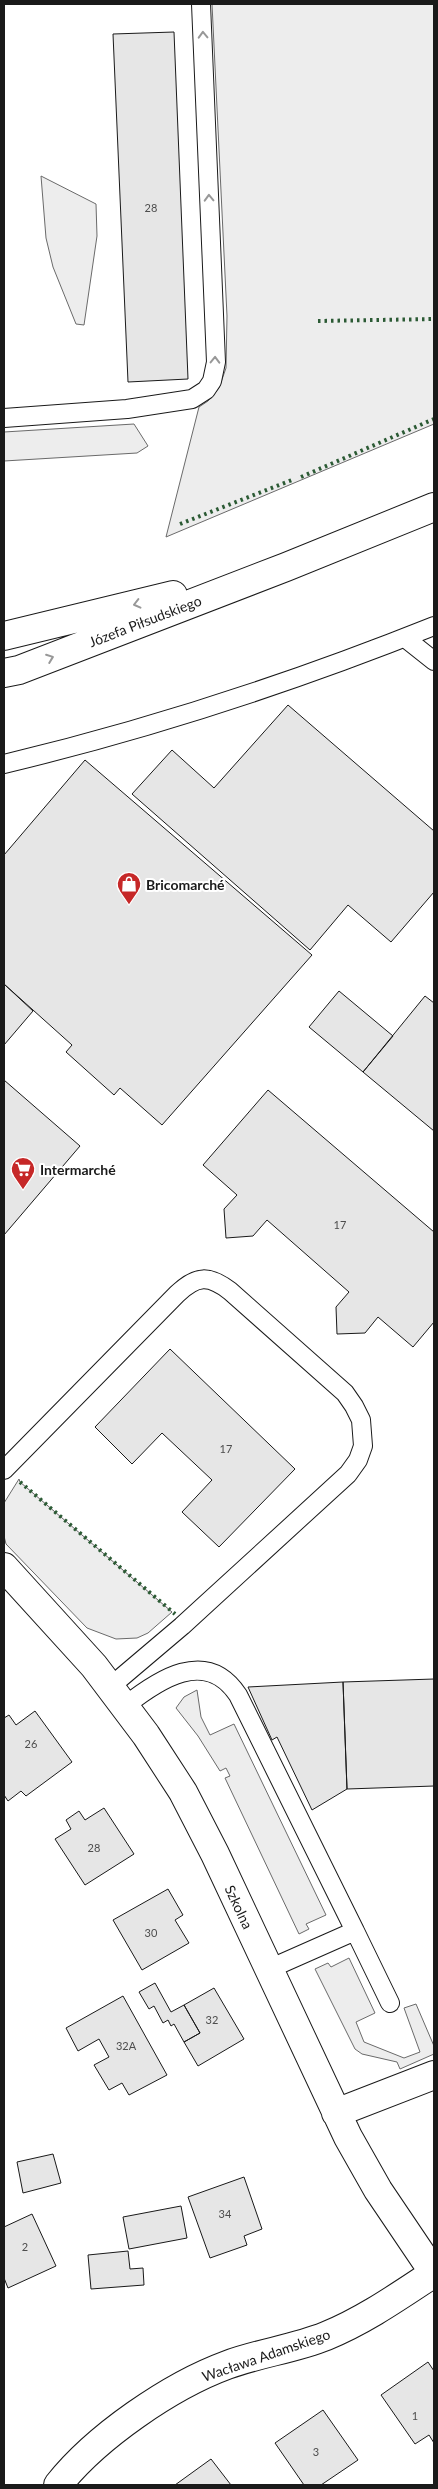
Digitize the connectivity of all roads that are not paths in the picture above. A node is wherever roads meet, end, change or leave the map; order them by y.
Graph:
1 (201, 4) edge
2 (4, 418) edge
3 (434, 507) edge
4 (286, 567) junction
5 (434, 626) edge
6 (4, 636) edge
7 (405, 638) junction
8 (434, 661) edge
9 (4, 673) edge
10 (4, 764) edge
11 (4, 1470) edge
12 (4, 1567) edge
13 (117, 1697) junction
14 (355, 1931) junction
15 (269, 1969) junction
16 (390, 2003) dead end
17 (434, 2075) edge
18 (336, 2112) junction
19 (434, 2273) edge
20 (58, 2485) edge

2 -> 1 lane
3 - 4 street, Józefa Piłsudskiego
4 -> 6 street, Józefa Piłsudskiego
9 -> 4 street, Józefa Piłsudskiego
5 - 7 lane
7 - 8 lane
7 - 10 lane
11 - 13 lane
12 - 13 street, Szkolna
13 - 14 lane
13 - 15 street, Szkolna
14 - 15 lane
14 - 16 lane
15 - 18 street, Szkolna
17 - 18 street
18 - 19 street, Szkolna
19 - 20 street, Wacława Adamskiego

